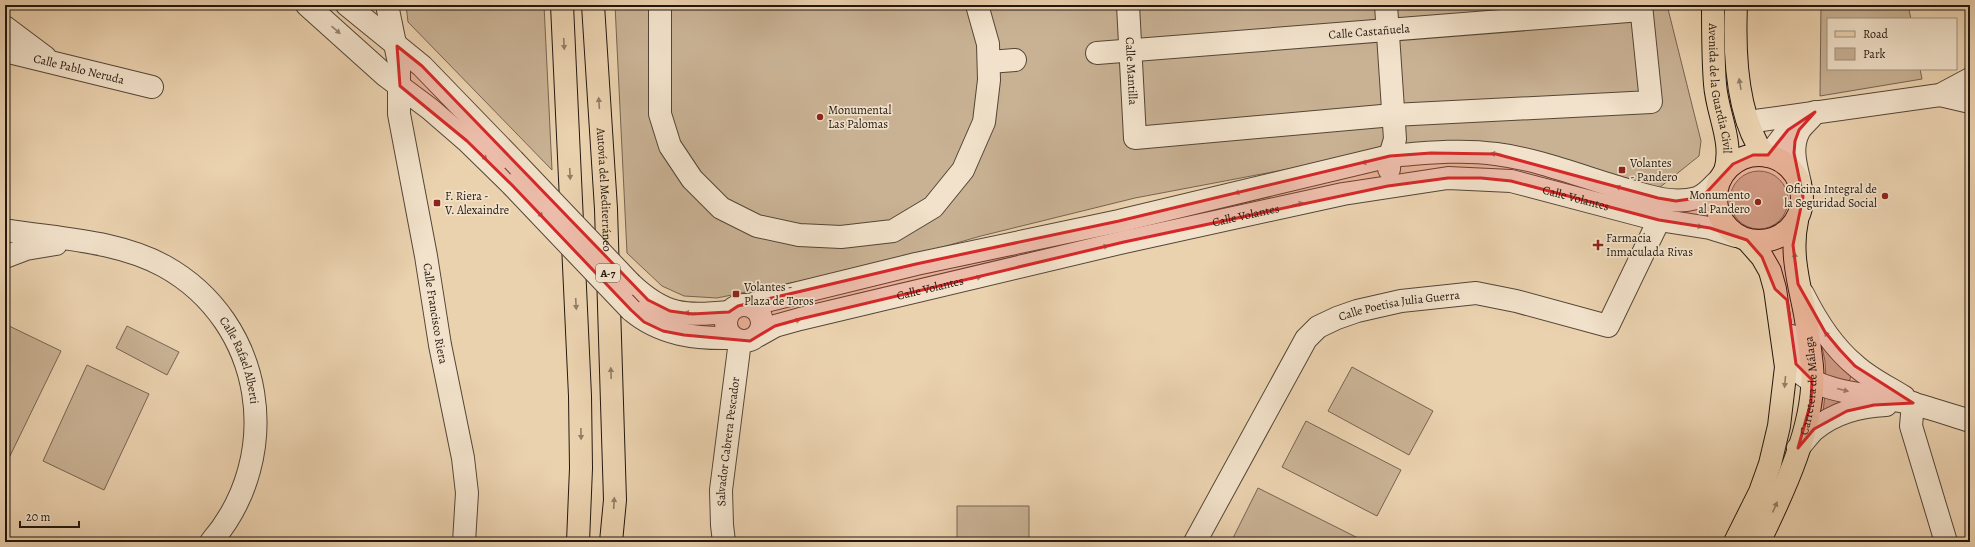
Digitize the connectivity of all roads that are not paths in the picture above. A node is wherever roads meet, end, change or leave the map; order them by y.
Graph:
1 (306, 5) edge
2 (347, 5) edge
3 (387, 5) edge
4 (562, 5) edge
5 (593, 5) edge
6 (660, 5) edge
7 (977, 5) edge
8 (1128, 5) edge
9 (1386, 5) edge
10 (1713, 5) edge
11 (1736, 5) edge
12 (1641, 8) edge
13 (5, 27) edge
14 (1388, 31) junction
15 (397, 46) junction
16 (5, 51) edge
17 (1131, 51) junction
18 (1097, 54) dead end
19 (1014, 60) dead end
20 (52, 62) junction
21 (989, 62) junction
22 (422, 66) junction
23 (1970, 79) edge
24 (400, 86) junction
25 (152, 87) dead end
26 (1940, 95) junction
27 (1970, 102) edge
28 (1815, 112) junction
29 (1393, 115) junction
30 (1748, 122) junction
31 (484, 131) junction
32 (1766, 155) junction
33 (1390, 156) junction
34 (1723, 175) junction
35 (1800, 183) junction
36 (1388, 186) junction
37 (1659, 209) junction
38 (1151, 214) junction
39 (1797, 221) junction
40 (5, 230) edge
41 (1156, 235) junction
42 (1742, 238) junction
43 (97, 244) junction
44 (5, 257) edge
45 (1798, 284) junction
46 (1775, 289) junction
47 (739, 309) junction
48 (744, 338) junction
49 (1812, 380) junction
50 (1913, 403) junction
51 (1970, 421) edge
52 (1798, 448) junction
53 (211, 542) edge
54 (464, 542) edge
55 (578, 542) edge
56 (611, 542) edge
57 (724, 542) edge
58 (1195, 542) edge
59 (1734, 542) edge
60 (1759, 542) edge
61 (1946, 542) edge

1 -> 24 street
2 - 15 street
3 - 15 street, Calle Francisco Riera
4 -> 55 main road
56 -> 5 main road, Autovía del Mediterráneo / A-7
6 - 21 street
7 - 21 street
8 - 17 street, Calle Mantilla
9 - 14 street
10 - 34 main road, Avenida de la Guardia Civil
30 -> 11 main road, Avenida de la Guardia Civil
12 - 14 street, Calle Castañuela
12 - 29 street
13 - 20 street
14 - 17 street, Calle Castañuela
14 - 29 street
15 - 22 street
15 - 24 street, Calle Francisco Riera
16 - 20 street, Calle Pablo Neruda
17 - 18 street, Calle Castañuela
17 - 29 street, Calle Mantilla
19 - 21 street
20 - 25 street, Calle Pablo Neruda
22 - 24 street
22 - 31 street
23 - 26 street
24 - 31 street
24 -> 48 street, bridge
24 - 54 street, Calle Francisco Riera
26 - 27 street
26 - 28 street
28 - 30 street
28 - 32 street
28 - 35 street
29 - 33 street
30 - 32 main road, Avenida de la Guardia Civil
47 -> 31 street, bridge
32 - 34 main road
32 - 35 main road
33 - 36 street
37 -> 33 street, Calle Volantes
33 -> 38 street, Calle Volantes
34 - 37 street, Calle Volantes
34 - 42 main road
35 - 39 main road
36 - 37 street, Calle Volantes
41 -> 36 street, Calle Volantes
37 -> 42 street, Calle Volantes
37 - 58 street, Calle Poetisa Julia Guerra
38 - 41 street
38 - 47 street, Calle Volantes
39 - 42 main road
45 -> 39 main road, Carretera de Málaga
40 - 43 street, Calle Rafael Alberti
48 -> 41 street, Calle Volantes
42 - 46 main road, Carretera de Málaga
43 - 44 street, Calle Rafael Alberti
43 - 53 street, Calle Rafael Alberti
45 - 49 main road, Carretera de Málaga
50 -> 45 street
46 - 49 street
46 -> 59 main road, Carretera de Málaga
47 - 48 street
47 - 48 street
48 - 57 street, Salvador Cabrera Pescador
49 -> 50 street
49 - 52 main road, Carretera de Málaga
50 - 51 street
50 - 52 street
50 - 61 street
60 -> 52 main road, Carretera de Málaga

